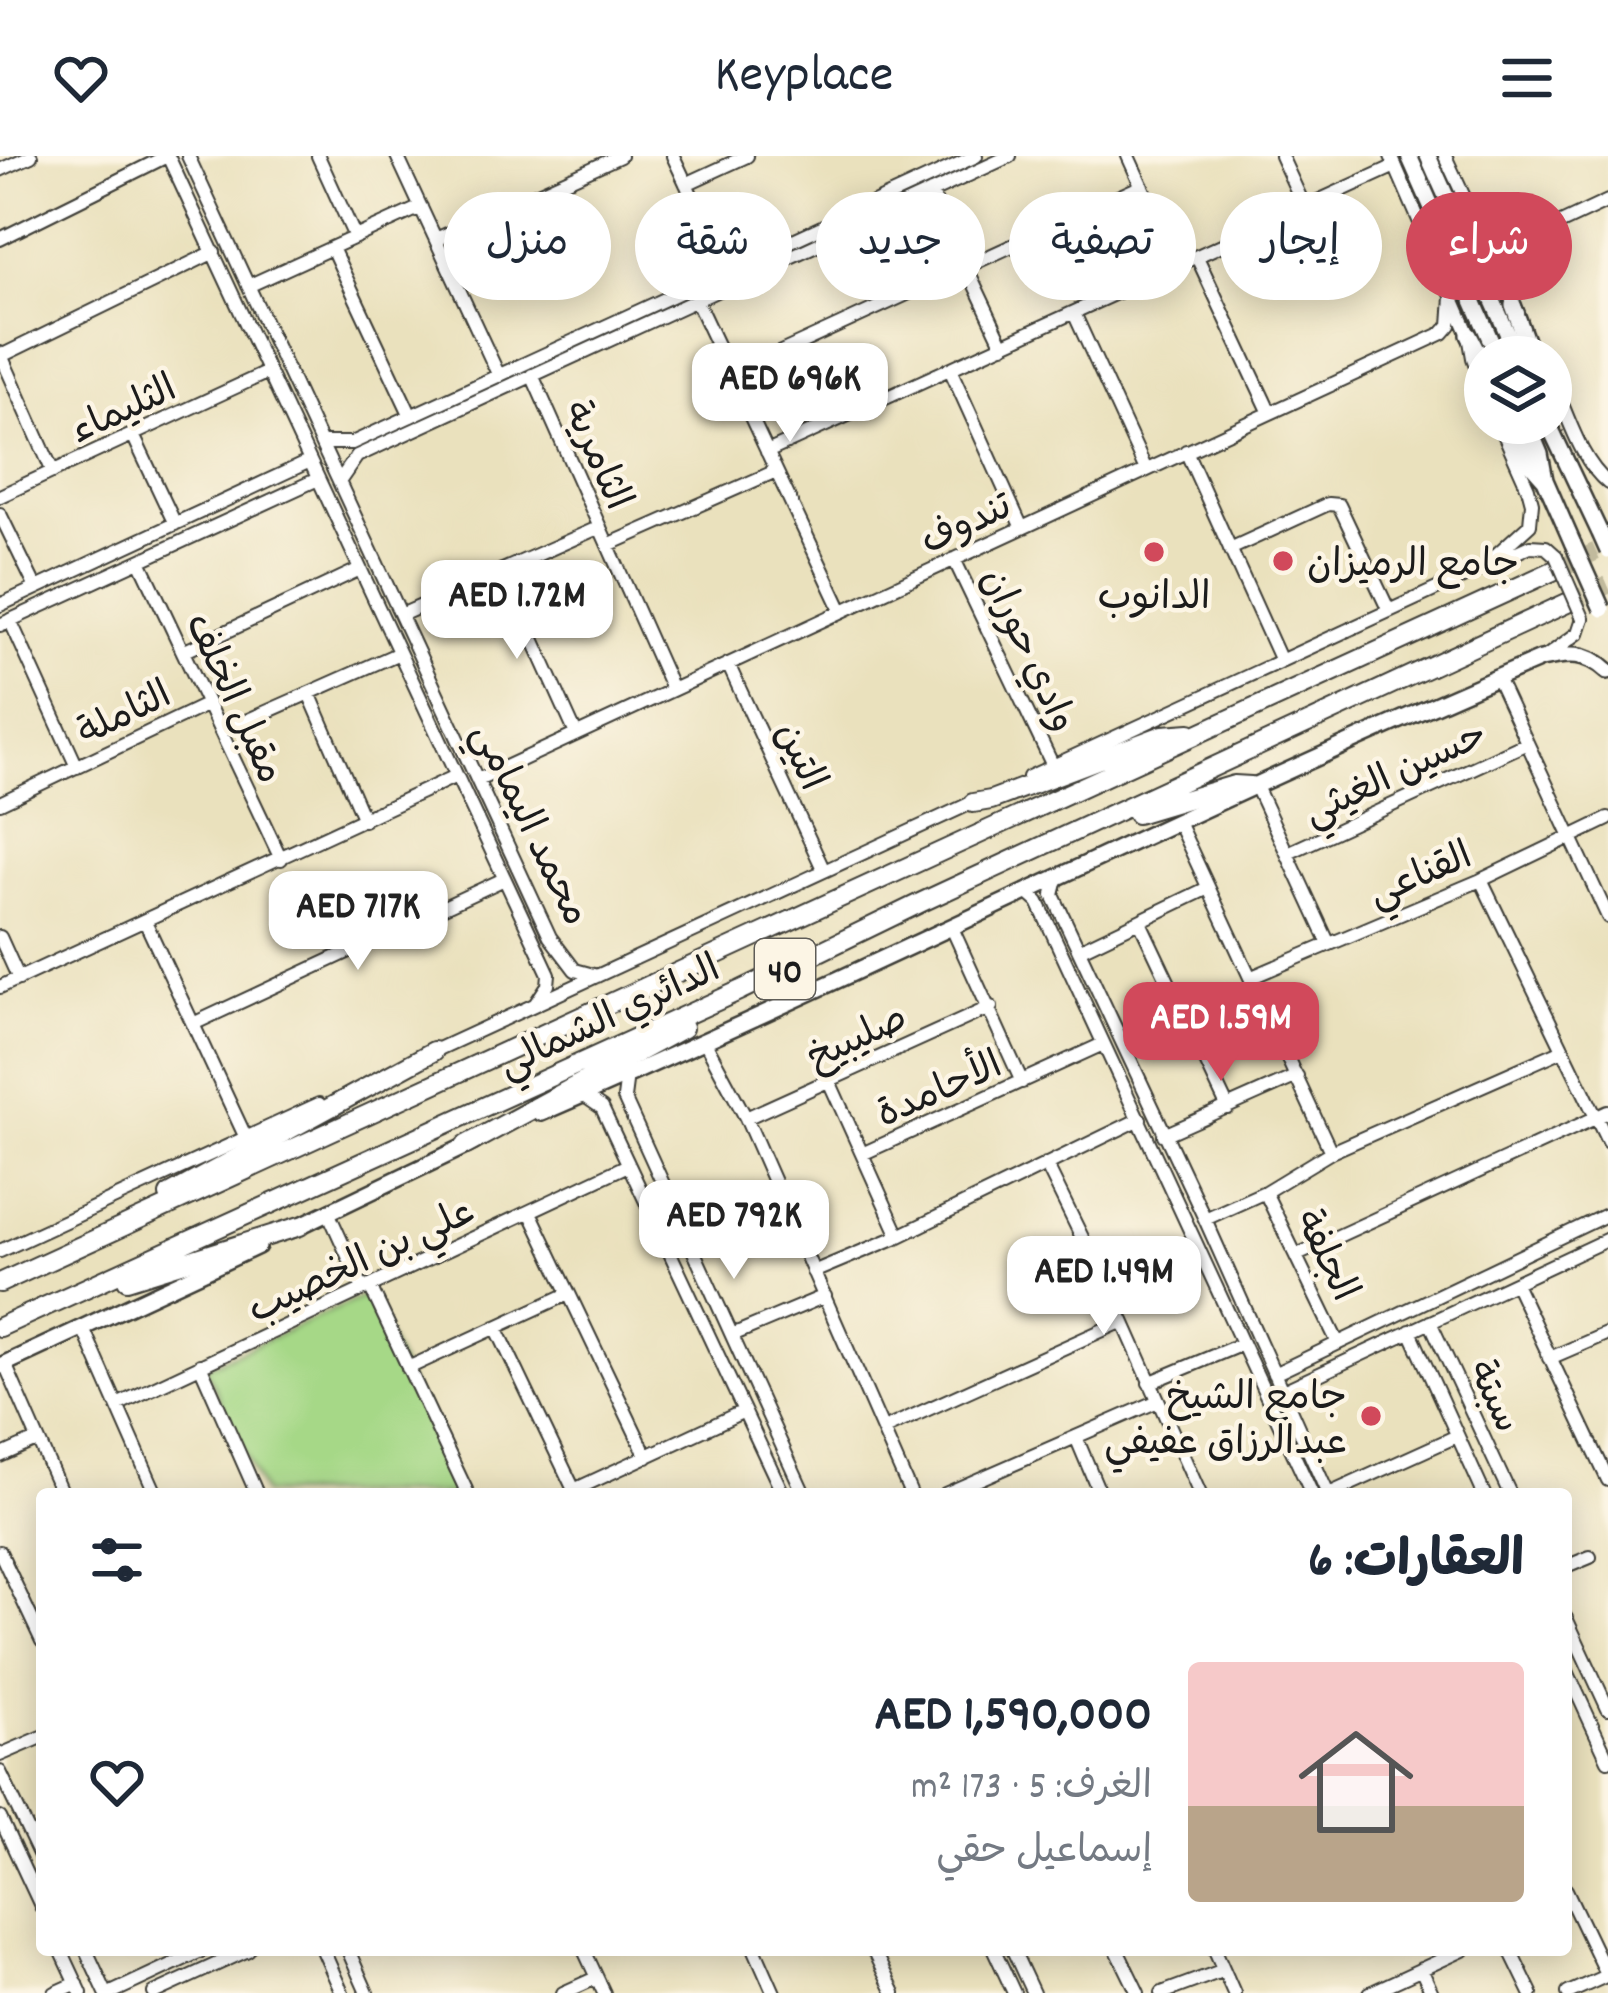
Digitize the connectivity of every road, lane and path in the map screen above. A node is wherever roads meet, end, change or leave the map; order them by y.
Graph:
1 (31, 156) edge
2 (168, 156) edge
3 (188, 156) edge
4 (318, 156) edge
5 (397, 156) edge
6 (620, 156) edge
7 (673, 156) edge
8 (747, 156) edge
9 (973, 156) edge
10 (1010, 156) edge
11 (1128, 156) edge
12 (1281, 156) edge
13 (1428, 156) edge
14 (1445, 156) edge
15 (1398, 160) edge
16 (0, 170) edge
17 (686, 184) junction
18 (1142, 186) junction
19 (690, 192) edge
20 (932, 192) edge
21 (1145, 192) edge
22 (1298, 192) edge
23 (1336, 192) edge
24 (1411, 192) edge
25 (1462, 192) edge
26 (207, 198) junction
27 (1608, 201) edge
28 (193, 207) junction
29 (421, 207) junction
30 (1572, 218) edge
31 (355, 237) junction
32 (0, 239) edge
33 (436, 239) junction
34 (1220, 246) edge
35 (792, 247) edge
36 (332, 248) junction
37 (214, 252) junction
38 (1197, 256) joint
39 (985, 258) edge
40 (248, 286) junction
41 (664, 300) edge
42 (696, 300) joint
43 (893, 300) edge
44 (983, 300) edge
45 (1103, 300) edge
46 (1452, 300) edge
47 (1453, 300) edge
48 (1512, 300) edge
49 (1514, 304) joint
50 (1074, 313) junction
51 (1469, 335) edge
52 (1491, 336) edge
53 (1495, 336) edge
54 (1527, 336) edge
55 (1004, 345) junction
56 (1, 355) edge
57 (950, 369) junction
58 (268, 372) junction
59 (4, 375) edge
60 (532, 375) junction
61 (731, 375) junction
62 (499, 376) junction
63 (1270, 413) junction
64 (411, 416) junction
65 (1572, 424) edge
66 (133, 435) junction
67 (321, 442) junction
68 (1508, 444) edge
69 (1521, 444) edge
70 (1536, 444) edge
71 (1558, 444) edge
72 (1562, 444) edge
73 (363, 445) junction
74 (767, 452) junction
75 (1186, 452) junction
76 (310, 461) junction
77 (776, 470) junction
78 (1146, 470) junction
79 (53, 472) junction
80 (1572, 472) junction
81 (318, 479) junction
82 (1544, 480) junction
83 (265, 482) junction
84 (339, 482) junction
85 (1608, 483) edge
86 (0, 496) edge
87 (273, 500) junction
88 (0, 514) edge
89 (175, 524) junction
90 (600, 527) junction
91 (1022, 527) junction
92 (608, 545) junction
93 (1230, 549) junction
94 (1608, 551) edge
95 (954, 559) junction
96 (140, 561) junction
97 (1555, 563) junction
98 (360, 569) junction
99 (502, 570) junction
100 (1470, 574) junction
101 (384, 578) junction
102 (367, 586) junction
103 (36, 588) junction
104 (1567, 603) tunnel mouth
105 (0, 605) edge
106 (842, 611) junction
107 (1389, 611) junction
108 (401, 615) junction
109 (1605, 615) edge
110 (5, 622) edge
111 (183, 652) junction
112 (397, 654) junction
113 (1541, 659) junction
114 (1280, 661) junction
115 (728, 664) junction
116 (1608, 671) edge
117 (1497, 678) junction
118 (672, 689) junction
119 (309, 693) junction
120 (208, 704) junction
121 (220, 732) junction
122 (1201, 732) junction
123 (576, 734) junction
124 (1525, 744) junction
125 (77, 766) junction
126 (1053, 766) junction
127 (454, 777) junction
128 (478, 780) junction
129 (1253, 785) junction
130 (0, 803) edge
131 (973, 803) junction
132 (1608, 819) edge
133 (364, 820) junction
134 (1178, 822) junction
135 (1091, 824) junction
136 (1572, 838) junction
137 (1288, 853) junction
138 (280, 859) junction
139 (824, 871) junction
140 (502, 880) junction
141 (1480, 880) junction
142 (1055, 887) junction
143 (1208, 888) junction
144 (1033, 897) junction
145 (1608, 917) edge
146 (145, 921) junction
147 (1140, 922) junction
148 (952, 928) junction
149 (0, 937) edge
150 (550, 937) junction
151 (1328, 942) junction
152 (533, 944) junction
153 (1079, 950) junction
154 (597, 976) junction
155 (1252, 977) junction
156 (20, 979) junction
157 (0, 988) edge
158 (741, 990) junction
159 (534, 1005) junction
160 (991, 1006) junction
161 (193, 1024) junction
162 (704, 1040) junction
163 (1103, 1044) junction
164 (1563, 1050) junction
165 (434, 1052) junction
166 (627, 1075) junction
167 (1297, 1076) junction
168 (829, 1081) junction
169 (1022, 1082) junction
170 (583, 1095) junction
171 (624, 1098) junction
172 (602, 1108) junction
173 (1228, 1108) junction
174 (1602, 1114) edge
175 (746, 1118) junction
176 (1140, 1119) junction
177 (1164, 1135) junction
178 (246, 1138) junction
179 (1608, 1142) edge
180 (466, 1145) junction
181 (1331, 1152) junction
182 (862, 1154) junction
183 (1046, 1164) junction
184 (628, 1165) junction
185 (1265, 1192) junction
186 (530, 1212) junction
187 (329, 1214) junction
188 (1608, 1214) edge
189 (1205, 1219) junction
190 (301, 1226) junction
191 (899, 1236) junction
192 (1608, 1239) edge
193 (75, 1250) junction
194 (0, 1252) edge
195 (1297, 1255) junction
196 (814, 1272) junction
197 (0, 1282) edge
198 (1515, 1283) junction
199 (1464, 1284) junction
200 (366, 1288) junction
201 (568, 1294) junction
202 (825, 1296) junction
203 (1472, 1302) junction
204 (32, 1312) junction
205 (1123, 1321) junction
206 (1430, 1322) junction
207 (0, 1327) edge
208 (83, 1328) junction
209 (496, 1328) junction
210 (1410, 1331) junction
211 (1608, 1333) edge
212 (732, 1336) junction
213 (1338, 1343) junction
214 (1242, 1344) junction
215 (1550, 1358) junction
216 (1300, 1364) junction
217 (2, 1365) edge
218 (200, 1365) junction
219 (408, 1368) junction
220 (1274, 1374) junction
221 (1310, 1380) junction
222 (1150, 1383) junction
223 (1281, 1392) junction
224 (1158, 1401) junction
225 (117, 1405) junction
226 (744, 1411) junction
227 (884, 1429) junction
228 (1457, 1436) junction
229 (1076, 1437) junction
230 (36, 1440) junction
231 (783, 1447) junction
232 (765, 1455) junction
233 (0, 1456) edge
234 (647, 1457) junction
235 (790, 1462) junction
236 (772, 1470) junction
237 (1608, 1480) edge
238 (59, 1488) edge
239 (153, 1488) edge
240 (254, 1488) edge
241 (465, 1488) edge
242 (573, 1488) edge
243 (583, 1488) edge
244 (780, 1488) edge
245 (802, 1488) edge
246 (908, 1488) edge
247 (959, 1488) edge
248 (1097, 1488) edge
249 (1198, 1488) edge
250 (1309, 1488) edge
251 (1325, 1488) edge
252 (1341, 1488) edge
253 (1481, 1488) edge
254 (1507, 1488) edge
255 (0, 1552) edge
256 (36, 1627) edge
257 (1572, 1634) edge
258 (1572, 1693) edge
259 (1608, 1709) edge
260 (36, 1740) edge
261 (0, 1755) edge
262 (1608, 1760) edge
263 (0, 1772) edge
264 (2, 1826) edge
265 (36, 1839) edge
266 (36, 1895) edge
267 (1572, 1903) edge
268 (65, 1956) edge
269 (89, 1956) edge
270 (190, 1956) edge
271 (235, 1956) edge
272 (326, 1956) edge
273 (351, 1956) edge
274 (587, 1956) edge
275 (758, 1956) edge
276 (876, 1956) edge
277 (997, 1956) edge
278 (1016, 1956) edge
279 (1120, 1956) edge
280 (1218, 1956) edge
281 (1450, 1956) edge
282 (1513, 1956) edge
283 (1421, 1969) junction
284 (1224, 1970) junction
285 (1607, 1976) edge
286 (596, 1978) junction
287 (79, 1988) edge
288 (55, 1993) edge
289 (108, 1993) edge
290 (154, 1993) edge
291 (342, 1993) edge
292 (367, 1993) edge
293 (563, 1993) edge
294 (604, 1993) edge
295 (774, 1993) edge
296 (894, 1993) edge
297 (1014, 1993) edge
298 (1034, 1993) edge
299 (1138, 1993) edge
300 (1162, 1993) edge
301 (1234, 1993) edge
302 (1370, 1993) edge
303 (1432, 1993) edge
304 (1531, 1993) edge
305 (1568, 1993) edge

1 - 16 street
2 - 28 street, محمد اليمامي
2 - 32 street
3 - 26 street, محمد اليمامي
4 - 31 street
5 - 29 street
6 - 33 street
7 - 17 street
8 - 17 street
9 - 35 street
10 - 20 street
11 - 18 street
12 - 22 street
13 - 53 main road
14 - 25 street
15 - 23 street
15 - 24 street
15 - 52 main road
17 - 19 street
18 - 21 street
18 - 39 street
26 - 28 street
26 - 40 street, محمد اليمامي
27 - 30 street
28 - 37 street, محمد اليمامي
29 - 31 street
29 - 33 street
31 - 36 street
33 - 62 street
34 - 38 street
36 - 40 street
36 - 64 street
37 - 56 street
37 - 58 street, محمد اليمامي
38 - 63 street
40 - 67 street, محمد اليمامي
41 - 62 street
42 - 60 street
42 - 61 street
43 - 61 street
44 - 55 street
45 - 50 street
46 - 63 street, تندوف
47 - 51 street
48 - 49 street
49 - 54 main road
50 - 55 street
50 - 78 street
55 - 57 street
56 - 59 street
57 - 74 street
57 - 91 street
58 - 66 street, الثليماء
58 - 76 street, محمد اليمامي
59 - 79 street
60 - 73 street
60 - 90 street, الثامرية
61 - 74 street
62 - 64 street
63 - 75 street, تندوف
64 - 73 street
65 - 85 street
66 - 79 street, الثليماء
66 - 89 street
67 - 73 street
67 - 84 street, محمد اليمامي
68 - 100 street
69 - 82 main road
70 - 82 main road
71 - 80 main road
72 - 80 main road
73 - 84 street
74 - 77 street
75 - 78 street, تندوف
75 - 93 street
76 - 81 street, محمد اليمامي
76 - 83 street
77 - 92 street
77 - 106 street
78 - 91 street, تندوف
79 - 86 street, الثليماء
80 - 94 main road, bridge
81 - 87 street
81 - 98 street, محمد اليمامي
82 - 109 main road, bridge
83 - 87 street
83 - 89 street
84 - 101 street, محمد اليمامي
87 - 96 street
88 - 103 street
89 - 103 street
90 - 92 street, الثامرية
90 - 99 street
91 - 95 street, تندوف
92 - 118 street, الثامرية
93 - 107 street
93 - 114 street
95 - 106 street, تندوف
95 - 126 street, وادي حوران
96 - 110 street
96 - 111 street, مقبل الخلف
97 - 100 street, الدائري الشمالي
97 - 113 street, bridge
97 - 122 highway, الدائري الشمالي / 40
98 - 102 street, محمد اليمامي
98 - 111 street
99 - 108 street
99 - 123 street
100 - 107 street, الدائري الشمالي
101 - 102 street
101 - 108 street, محمد اليمامي
102 - 112 street, محمد اليمامي
103 - 105 street
104 - 135 highway, الدائري الشمالي / 40
106 - 115 street, تندوف
107 - 114 street, الدائري الشمالي
108 - 128 street, محمد اليمامي
110 - 125 street
111 - 120 street, مقبل الخلف
112 - 119 street, الثاملة
112 - 127 street, محمد اليمامي
113 - 116 main road
113 - 117 main road, الدائري الشمالي
114 - 126 street, الدائري الشمالي
115 - 118 street, تندوف
115 - 139 street, التين
117 - 124 street
117 - 129 main road, الدائري الشمالي
118 - 123 street, تندوف
119 - 121 street, الثاملة
119 - 133 street
120 - 121 street, مقبل الخلف
120 - 125 street, الثاملة
121 - 138 street, مقبل الخلف
122 - 131 highway
122 - 193 highway, الدائري الشمالي / 40
123 - 128 street, تندوف
124 - 136 street
124 - 137 street, حسين الغيثي
125 - 130 street, الثاملة
126 - 131 street, الدائري الشمالي
127 - 133 street
127 - 140 street, محمد اليمامي
128 - 150 street, محمد اليمامي
129 - 134 main road, الدائري الشمالي
129 - 135 highway
129 - 137 street
131 - 139 street, الدائري الشمالي
132 - 136 street, القناعي
133 - 138 street
134 - 142 main road, الدائري الشمالي
134 - 143 street
135 - 158 highway, الدائري الشمالي / 40
136 - 141 street, القناعي
136 - 145 street
137 - 151 street
138 - 146 street
139 - 154 street, الدائري الشمالي
140 - 152 street, محمد اليمامي
140 - 161 street
141 - 151 street, القناعي
141 - 164 street
142 - 144 main road, الدائري الشمالي
142 - 153 street
143 - 147 street
143 - 155 street
144 - 148 main road, الدائري الشمالي
144 - 163 street
146 - 156 street
146 - 161 street
147 - 153 street
147 - 173 street
148 - 160 street
148 - 162 main road, الدائري الشمالي
149 - 156 street
150 - 152 street
150 - 154 street, محمد اليمامي
151 - 155 street, القناعي
152 - 159 street, محمد اليمامي
153 - 177 street
154 - 159 street, الدائري الشمالي
155 - 167 street
156 - 157 street
158 - 180 highway
158 - 204 highway, الدائري الشمالي / 40
159 - 165 street, الدائري الشمالي
160 - 168 street, صليبيخ
160 - 169 street
161 - 178 street
162 - 166 main road, الدائري الشمالي
162 - 175 street
163 - 169 street, الأحامدة
163 - 176 street
164 - 174 street
164 - 181 street
165 - 178 street, الدائري الشمالي
165 - 193 highway
166 - 170 main road, الدائري الشمالي
166 - 171 street
167 - 173 street
167 - 181 street
168 - 175 street, صليبيخ
168 - 182 street
169 - 182 street, الأحامدة
170 - 172 street
170 - 180 main road, الدائري الشمالي
171 - 172 street
171 - 212 street
172 - 184 street
173 - 177 street
174 - 179 street
174 - 195 street
175 - 196 street
176 - 183 street
176 - 214 street
177 - 189 street
178 - 194 street, الدائري الشمالي
180 - 187 main road, الدائري الشمالي
181 - 185 street
182 - 191 street
183 - 191 street
183 - 205 street
184 - 186 street, علي بن الخصيب
184 - 226 street
185 - 189 street
185 - 195 street, الجلفة
186 - 200 street, علي بن الخصيب
186 - 201 street
187 - 190 main road, الدائري الشمالي
187 - 200 street
188 - 199 street
189 - 220 street
190 - 204 highway
190 - 208 main road, الدائري الشمالي
191 - 196 street
192 - 198 street
193 - 197 highway, الدائري الشمالي / 40
195 - 213 street, الجلفة
196 - 202 street
198 - 203 street
198 - 215 street
199 - 203 street
199 - 213 street
200 - 218 street, علي بن الخصيب
200 - 219 street
201 - 209 street
201 - 234 street
202 - 212 street
202 - 227 street
203 - 206 street
204 - 207 highway, الدائري الشمالي / 40
205 - 222 street
205 - 227 street
206 - 210 street
206 - 254 street, سبتة
208 - 217 main road, الدائري الشمالي
208 - 225 street
209 - 219 street
209 - 242 street
210 - 221 street
210 - 228 street, سبتة
211 - 215 street
212 - 231 street
213 - 216 street
214 - 222 street
214 - 250 street
215 - 237 street
216 - 220 street
216 - 221 street
217 - 230 street
218 - 225 street, علي بن الخصيب
218 - 240 street
219 - 241 street
220 - 223 street
221 - 223 street
222 - 224 street
223 - 251 street
224 - 229 street
224 - 249 street
225 - 239 street
226 - 232 street
226 - 234 street
227 - 246 street
228 - 252 street
228 - 253 street, سبتة
229 - 247 street
229 - 248 street
230 - 233 street
230 - 238 street
231 - 232 street
231 - 235 street
232 - 236 street
234 - 243 street
235 - 236 street
235 - 245 street
236 - 244 street
255 - 256 street
257 - 259 street
258 - 262 street
260 - 261 street
263 - 265 street
264 - 266 street
267 - 285 street
268 - 287 street
269 - 289 street
270 - 289 street
271 - 290 street
272 - 291 street
273 - 292 street
274 - 286 street
275 - 295 street
276 - 296 street
277 - 297 street
278 - 298 street
279 - 299 street
280 - 284 street
281 - 283 street
282 - 304 street
283 - 302 street
283 - 303 street
284 - 300 street
284 - 301 street
285 - 305 street
286 - 293 street
286 - 294 street
287 - 288 street

